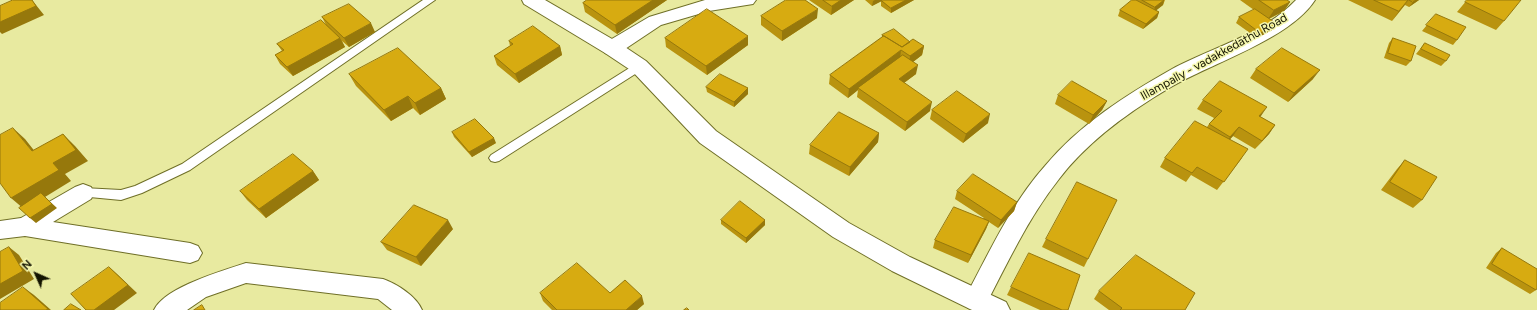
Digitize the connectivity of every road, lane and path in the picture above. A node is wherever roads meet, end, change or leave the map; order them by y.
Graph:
1 (430, 0) edge
2 (531, 0) edge
3 (747, 0) edge
4 (1306, 0) edge
5 (612, 48) junction
6 (639, 66) junction
7 (495, 158) dead end
8 (83, 193) joint
9 (25, 227) junction
10 (0, 230) edge
11 (190, 253) dead end
12 (976, 300) junction
13 (166, 310) edge
14 (410, 310) edge
15 (997, 310) edge

1 - 8 lane
2 - 5 street
3 - 5 street
4 - 12 street, Illampally - vadakkedathu Road
5 - 6 street
6 - 7 lane
6 - 12 street
8 - 9 street
9 - 10 street
9 - 11 street
12 - 15 street
13 - 14 street

